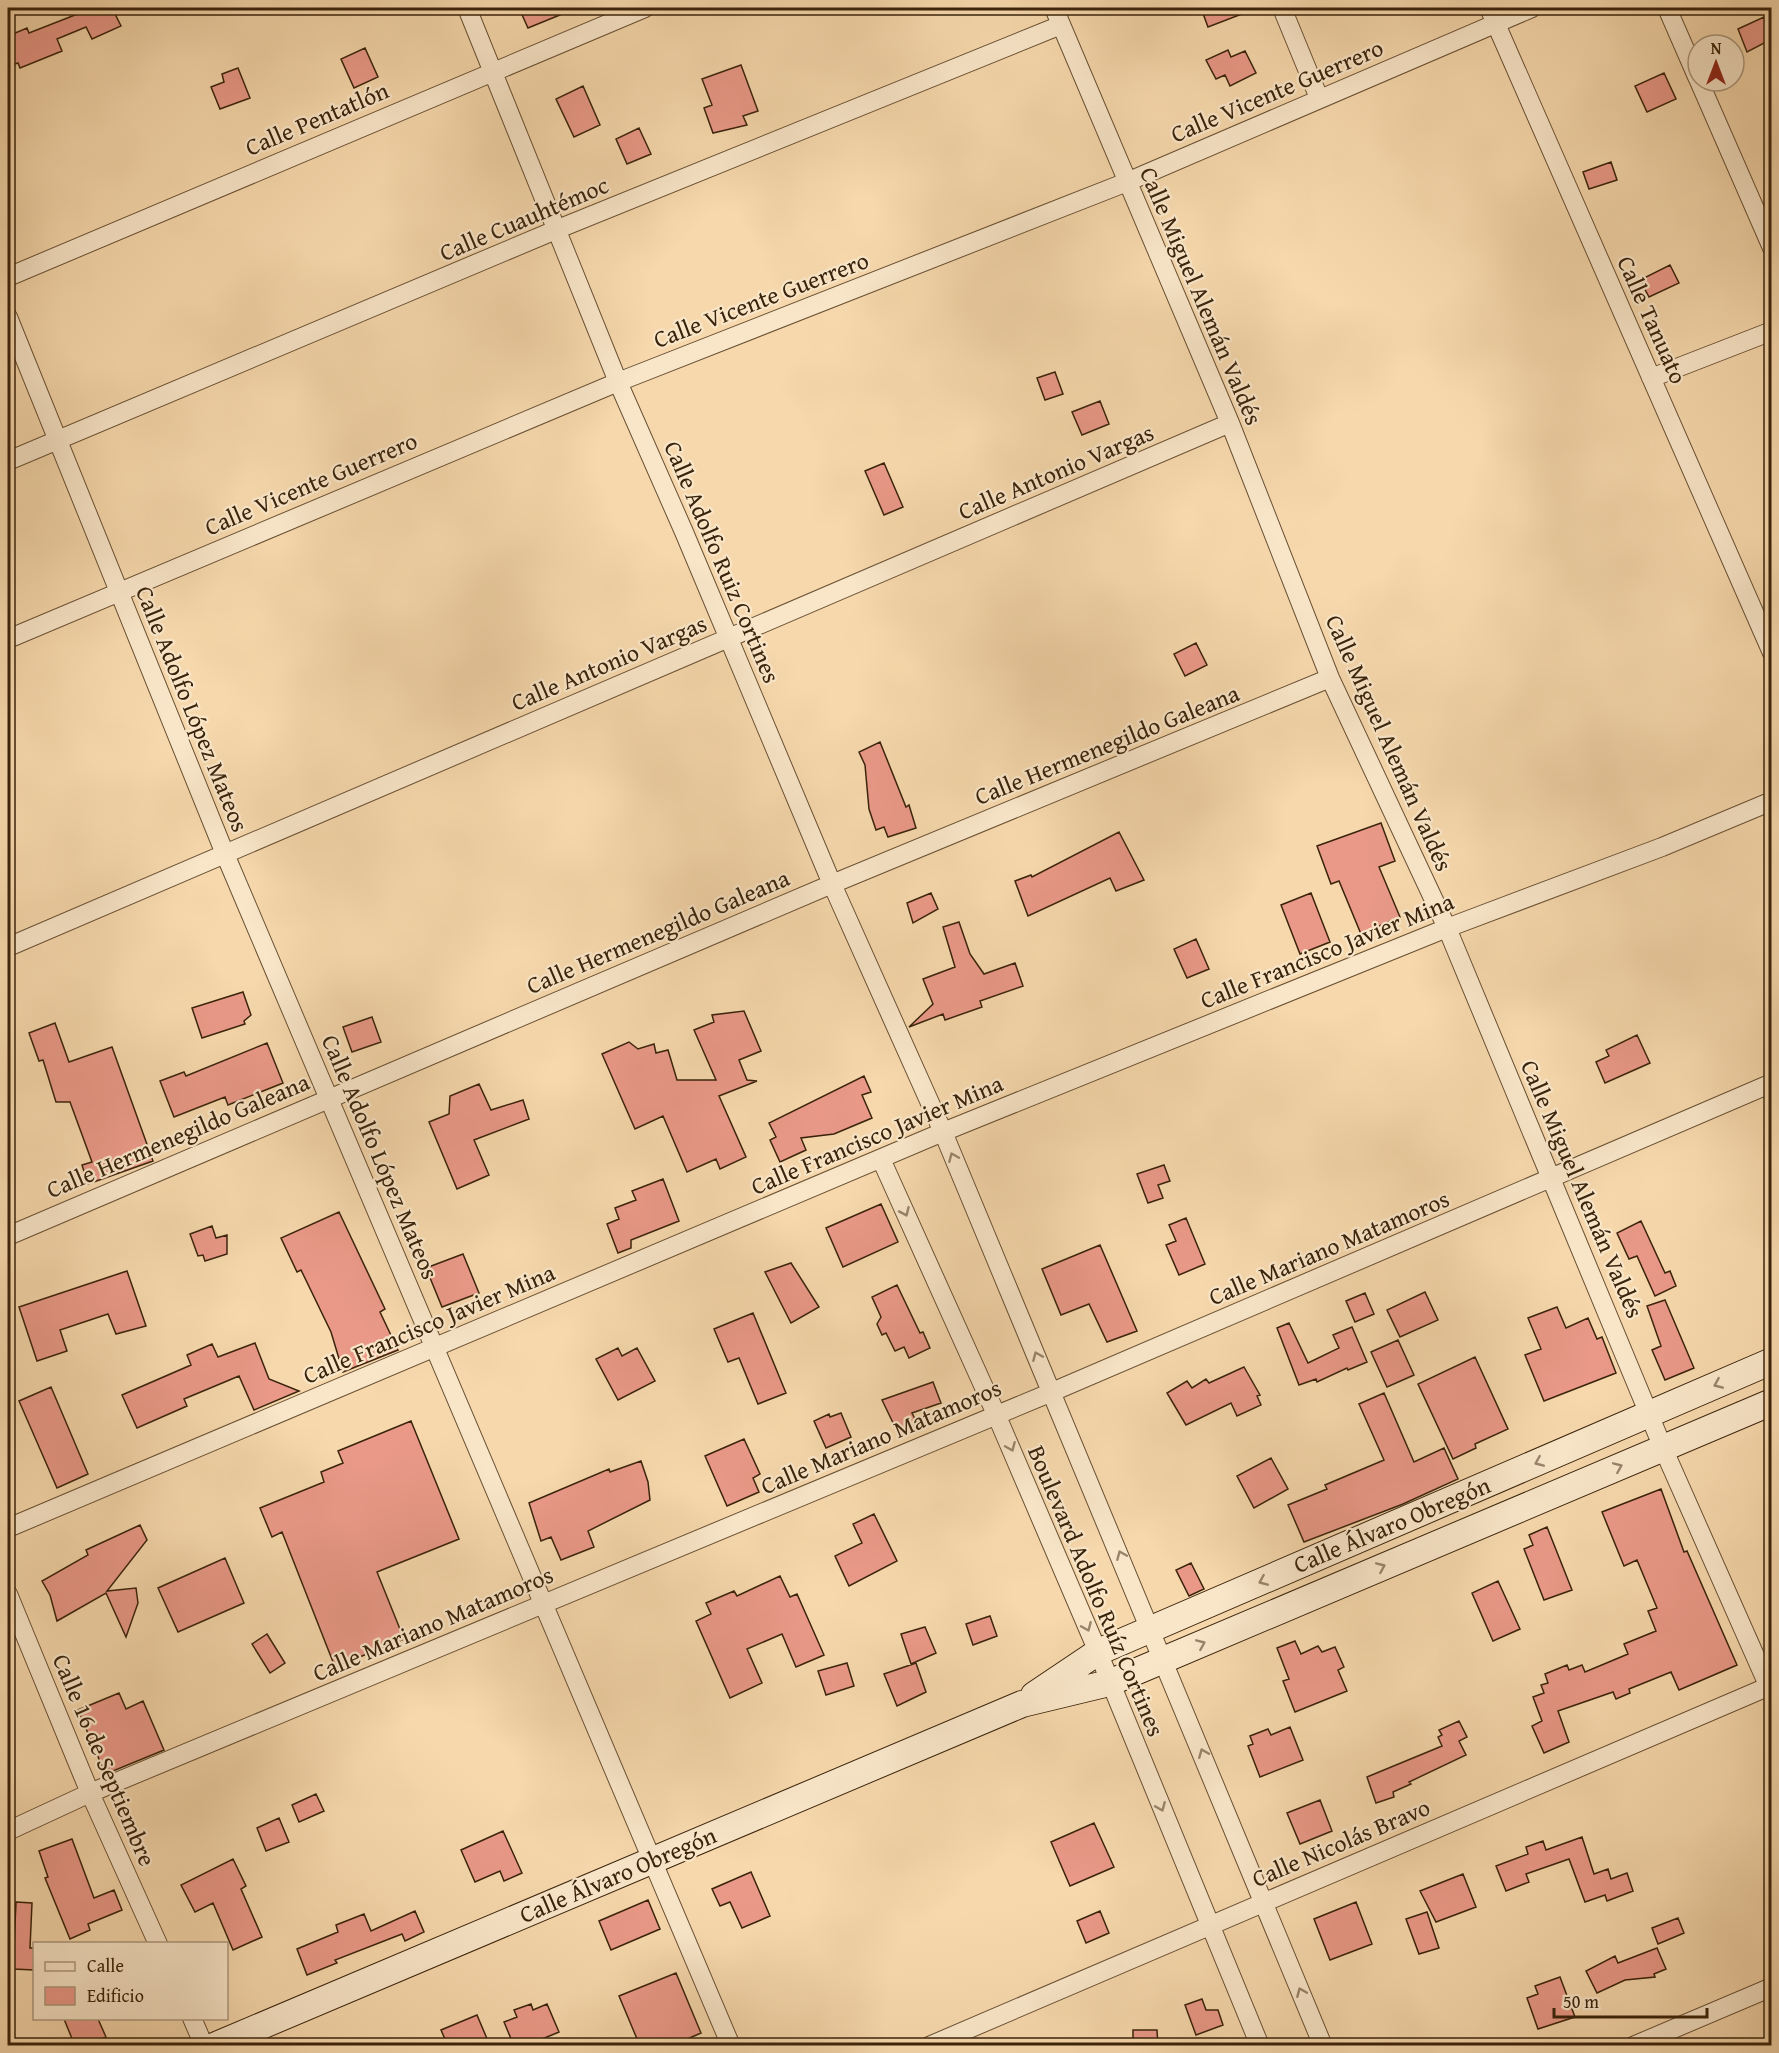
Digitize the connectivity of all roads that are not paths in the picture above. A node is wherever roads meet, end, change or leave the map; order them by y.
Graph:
1 (467, 8) edge
2 (645, 8) edge
3 (1054, 8) edge
4 (1282, 8) edge
5 (1532, 8) edge
6 (1667, 8) edge
7 (1492, 15) edge
8 (1061, 25) junction
9 (1686, 52) edge
10 (492, 71) junction
11 (1704, 93) edge
12 (1319, 98) junction
13 (1126, 182) junction
14 (558, 229) junction
15 (1772, 248) edge
16 (8, 277) edge
17 (8, 317) edge
18 (1772, 331) edge
19 (1652, 378) junction
20 (618, 382) junction
21 (1230, 423) junction
22 (57, 440) junction
23 (8, 461) edge
24 (118, 591) junction
25 (728, 638) junction
26 (8, 639) edge
27 (1772, 653) edge
28 (1330, 678) junction
29 (1772, 801) edge
30 (225, 854) junction
31 (832, 884) junction
32 (1447, 928) junction
33 (8, 947) edge
34 (1772, 1083) edge
35 (328, 1097) junction
36 (943, 1132) junction
37 (880, 1159) junction
38 (1552, 1178) junction
39 (8, 1236) edge
40 (435, 1348) junction
41 (1772, 1361) edge
42 (1052, 1392) junction
43 (1772, 1401) edge
44 (996, 1414) junction
45 (1650, 1414) junction
46 (1663, 1448) junction
47 (8, 1528) edge
48 (8, 1594) edge
49 (545, 1604) junction
50 (1152, 1629) junction
51 (1098, 1652) junction
52 (1164, 1659) junction
53 (1109, 1683) junction
54 (1771, 1688) edge
55 (1022, 1704) junction
56 (90, 1793) junction
57 (8, 1831) edge
58 (652, 1860) junction
59 (1263, 1902) junction
60 (1210, 1925) junction
61 (157, 1942) edge
62 (1772, 1987) edge
63 (192, 2020) edge
64 (204, 2046) edge
65 (214, 2046) edge
66 (731, 2046) edge
67 (929, 2046) edge
68 (1260, 2046) edge
69 (1323, 2046) edge
70 (1633, 2046) edge

1 - 10 street, Calle Adolfo Ruiz Cortines
2 - 10 street, Calle Pentatlón
3 - 8 street, Calle Miguel Alemán Valdés
4 - 12 street
5 - 7 street, Calle Vicente Guerrero
6 - 9 street
7 - 12 street, Calle Vicente Guerrero
7 - 19 street, Calle Tanuato
8 - 13 street, Calle Miguel Alemán Valdés
8 - 14 street, Calle Cuauhtémoc
10 - 14 street, Calle Adolfo Ruiz Cortines
10 - 16 street, Calle Pentatlón
11 - 15 street
12 - 13 street, Calle Vicente Guerrero
13 - 20 street, Calle Vicente Guerrero
13 - 21 street, Calle Miguel Alemán Valdés
14 - 20 street, Calle Adolfo Ruiz Cortines
14 - 22 street, Calle Cuauhtémoc
17 - 22 street, Calle Adolfo López Mateos
18 - 19 street
19 - 27 street, Calle Tanuato
20 - 24 street, Calle Vicente Guerrero
20 - 25 street, Calle Adolfo Ruiz Cortines
21 - 25 street, Calle Antonio Vargas
21 - 28 street, Calle Miguel Alemán Valdés
22 - 23 street, Calle Cuauhtémoc
22 - 24 street, Calle Adolfo López Mateos
24 - 26 street, Calle Vicente Guerrero
24 - 30 street, Calle Adolfo López Mateos
25 - 30 street, Calle Antonio Vargas
25 - 31 street, Calle Adolfo Ruiz Cortines
28 - 31 street, Calle Hermenegildo Galeana
28 - 32 street, Calle Miguel Alemán Valdés
29 - 32 street, Calle Francisco Javier Mina
30 - 33 street, Calle Antonio Vargas
30 - 35 street, Calle Adolfo López Mateos
31 - 35 street, Calle Hermenegildo Galeana
31 - 36 street, Calle Adolfo Ruiz Cortines
32 - 36 street, Calle Francisco Javier Mina
32 - 38 street, Calle Miguel Alemán Valdés
34 - 38 street, Calle Mariano Matamoros
35 - 39 street, Calle Hermenegildo Galeana
35 - 40 street, Calle Adolfo López Mateos
36 - 37 street, Calle Francisco Javier Mina
42 -> 36 street, Calle Adolfo Ruiz Cortines
37 - 40 street, Calle Francisco Javier Mina
37 -> 44 street, Boulevard Adolfo Ruíz Cortines
38 - 42 street, Calle Mariano Matamoros
38 - 45 street, Calle Miguel Alemán Valdés
40 - 47 street, Calle Francisco Javier Mina
40 - 49 street, Calle Adolfo López Mateos
41 -> 45 street, Calle Álvaro Obregón
42 - 44 street, Calle Mariano Matamoros
50 -> 42 street, Boulevard Adolfo Ruíz Cortines
43 - 46 street, Calle Álvaro Obregón
44 - 49 street, Calle Mariano Matamoros
44 -> 51 street, Boulevard Adolfo Ruíz Cortines
45 - 46 street, Calle Miguel Alemán Valdés
45 -> 50 street, Calle Álvaro Obregón
52 -> 46 street, Calle Álvaro Obregón
46 - 54 street, Calle Miguel Alemán Valdés
48 - 56 street, Calle 16 de Septiembre
49 - 56 street, Calle Mariano Matamoros
49 - 58 street, Calle Adolfo López Mateos
50 - 51 street, Calle Álvaro Obregón
50 - 52 street, Boulevard Adolfo Ruíz Cortines
51 - 53 street, Boulevard Adolfo Ruíz Cortines
51 - 55 street, Calle Álvaro Obregón
52 - 53 street, Calle Álvaro Obregón
59 -> 52 street, Boulevard Adolfo Ruíz Cortines
53 - 55 street, Calle Álvaro Obregón
53 -> 60 street, Boulevard Adolfo Ruíz Cortines
54 - 59 street, Calle Nicolás Bravo
55 - 58 street, Calle Álvaro Obregón
56 - 57 street, Calle Mariano Matamoros
56 - 61 street, Calle 16 de Septiembre
58 - 65 street, Calle Álvaro Obregón
58 - 66 street, Calle Adolfo López Mateos
59 - 60 street, Calle Nicolás Bravo
69 -> 59 street, Boulevard Adolfo Ruíz Cortines
60 - 67 street, Calle Nicolás Bravo
60 - 68 street, Boulevard Adolfo Ruíz Cortines
62 - 70 street
63 - 64 street

